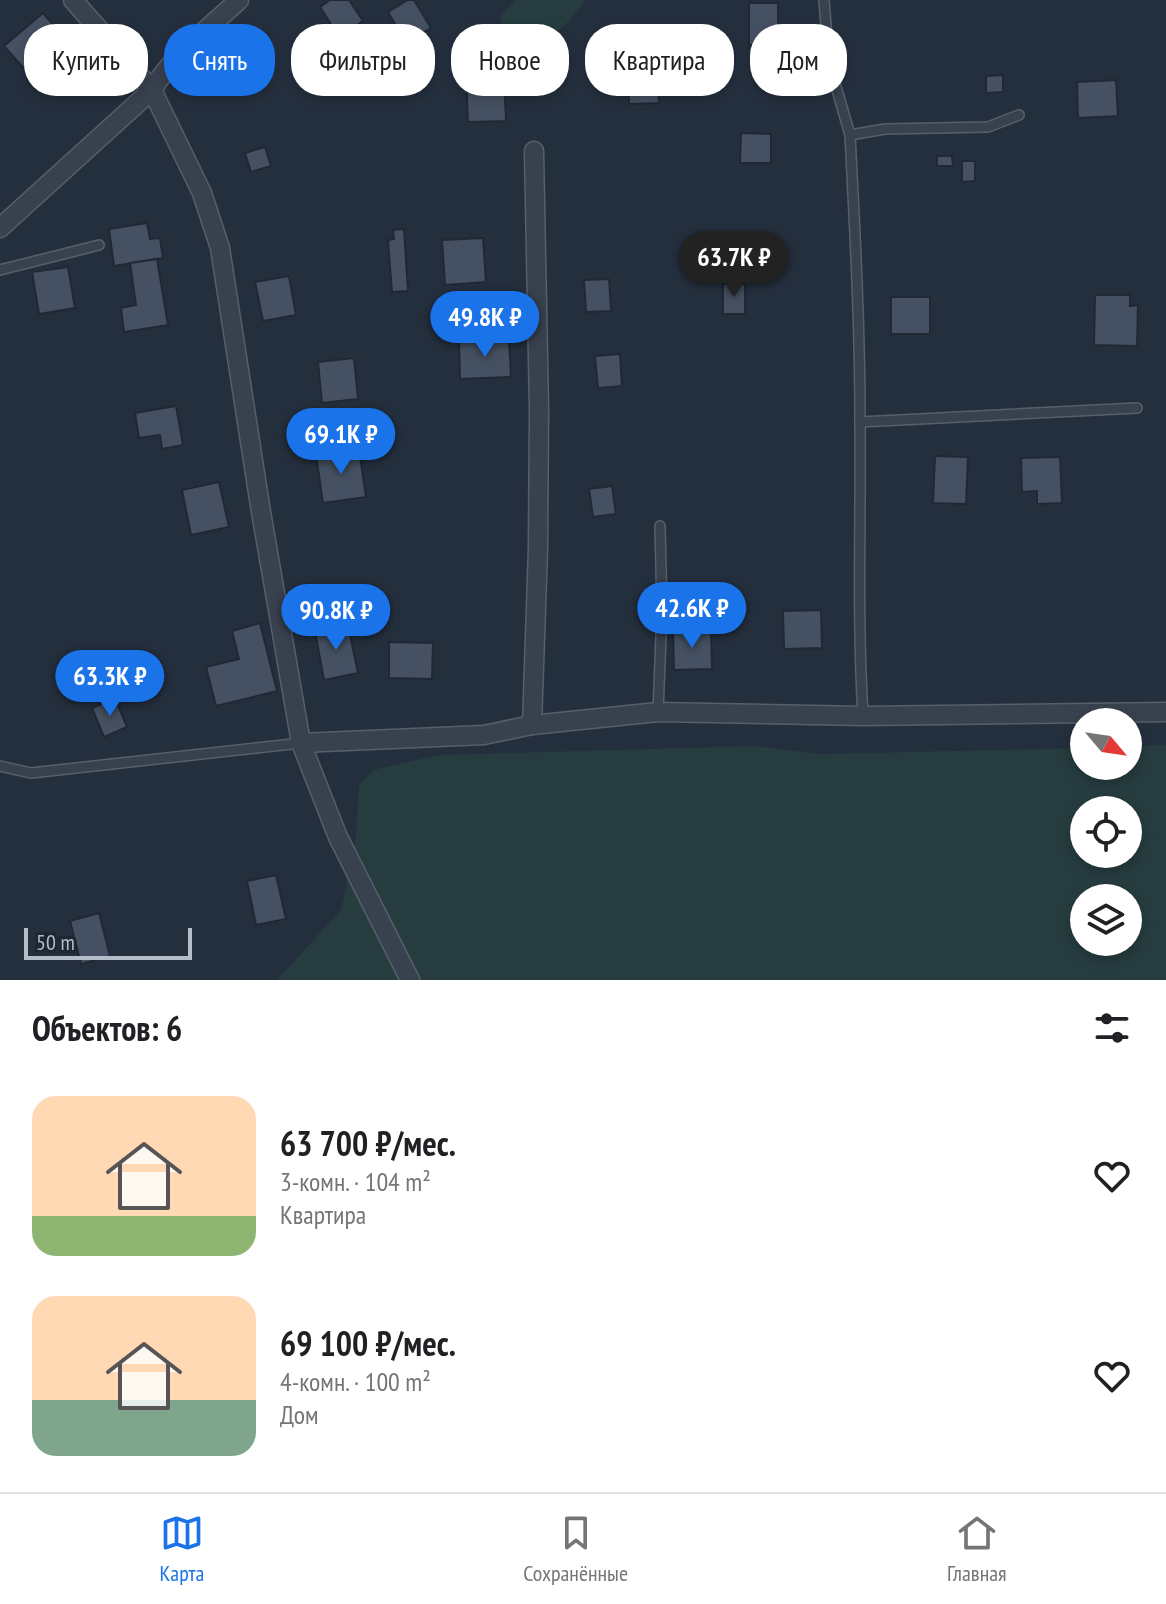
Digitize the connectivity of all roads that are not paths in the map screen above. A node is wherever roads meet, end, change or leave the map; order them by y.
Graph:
1 (73, 0) edge
2 (239, 0) edge
3 (824, 0) edge
4 (152, 90) junction
5 (1019, 115) dead end
6 (850, 135) junction
7 (534, 151) dead end
8 (0, 228) edge
9 (99, 245) dead end
10 (0, 270) edge
11 (1137, 408) dead end
12 (860, 422) junction
13 (660, 526) dead end
14 (658, 712) junction
15 (1166, 712) edge
16 (863, 716) junction
17 (532, 725) junction
18 (301, 743) junction
19 (0, 766) edge
20 (410, 980) edge

1 - 4 street
2 - 4 street
3 - 6 lane
4 - 8 street
4 - 18 street
5 - 6 lane
6 - 12 lane
7 - 17 street
9 - 10 lane
11 - 12 lane
12 - 16 lane
13 - 14 lane
14 - 16 street
14 - 17 street
15 - 16 street
17 - 18 street
18 - 19 lane
18 - 20 street

